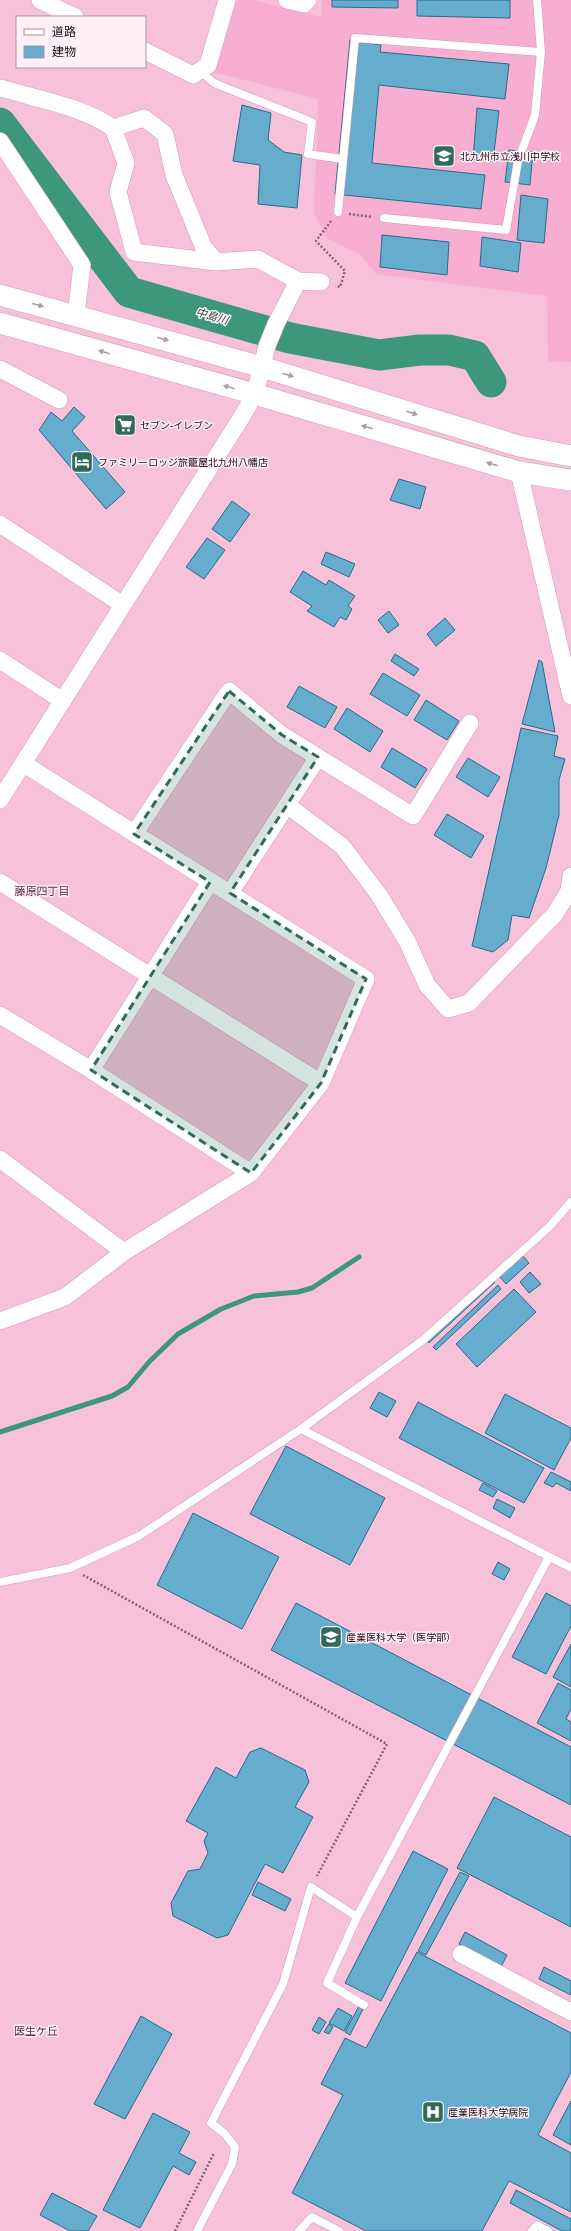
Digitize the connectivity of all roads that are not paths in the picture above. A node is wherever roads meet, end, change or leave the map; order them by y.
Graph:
1 (40, 0) edge
2 (227, 0) edge
3 (287, 0) edge
4 (308, 0) edge
5 (537, 0) edge
6 (73, 16) edge
7 (146, 52) edge
8 (541, 52) junction
9 (200, 70) junction
10 (0, 88) edge
11 (113, 128) junction
12 (1, 142) edge
13 (343, 159) junction
14 (338, 212) road end
15 (384, 218) road end
16 (216, 262) junction
17 (298, 281) junction
18 (321, 282) road end
19 (0, 295) edge
20 (76, 315) junction
21 (0, 323) edge
22 (262, 367) junction
23 (0, 369) edge
24 (255, 394) junction
25 (59, 400) dead end
26 (571, 456) edge
27 (519, 472) junction
28 (571, 480) edge
29 (0, 524) edge
30 (124, 605) junction
31 (0, 660) edge
32 (571, 696) edge
33 (63, 701) junction
34 (470, 723) dead end
35 (318, 757) junction
36 (24, 764) junction
37 (1, 796) edge
38 (286, 805) junction
39 (134, 834) junction
40 (571, 876) edge
41 (0, 882) edge
42 (210, 882) junction
43 (230, 893) junction
44 (150, 977) junction
45 (0, 1015) edge
46 (91, 1070) junction
47 (321, 1083) junction
48 (0, 1159) edge
49 (251, 1173) junction
50 (571, 1202) edge
51 (124, 1252) junction
52 (2, 1317) edge
53 (301, 1429) junction
54 (549, 1557) junction
55 (571, 1568) edge
56 (0, 1582) edge
57 (357, 1917) junction
58 (461, 1954) dead end
59 (364, 2005) dead end
60 (571, 2012) edge
61 (197, 2231) edge
62 (299, 2231) edge
63 (339, 2231) edge
64 (532, 2231) edge
65 (548, 2231) edge

1 - 6 street
2 - 9 street
3 - 4 street
5 - 8 lane
7 - 9 street
8 - 13 lane
8 - 15 lane
9 - 13 lane
10 - 11 street
11 - 16 street
11 - 16 street
12 - 20 street
13 - 14 lane
16 - 17 street
17 - 18 street
17 - 22 street
19 -> 20 street
20 -> 22 street
24 -> 21 street
22 - 24 street
22 -> 26 street
23 - 25 street
27 -> 24 street
24 - 30 street
27 - 28 street
27 - 32 street
29 - 30 street
30 - 33 street
31 - 33 street
33 - 36 street
34 - 35 street
35 - 38 street
35 - 39 street
36 - 37 street
36 - 39 street
38 - 40 street
38 - 43 street
39 - 42 street
41 - 44 street
42 - 43 street
42 - 44 street
43 - 47 street
44 - 46 street
44 - 47 street
45 - 46 street
46 - 49 street
47 - 49 street
48 - 51 street
49 - 51 street
50 - 53 lane
51 - 52 street
53 - 54 lane
53 - 56 lane
54 - 55 lane
54 - 57 lane
57 - 59 lane
57 - 61 lane
58 - 60 street
62 - 63 lane
64 - 65 lane

